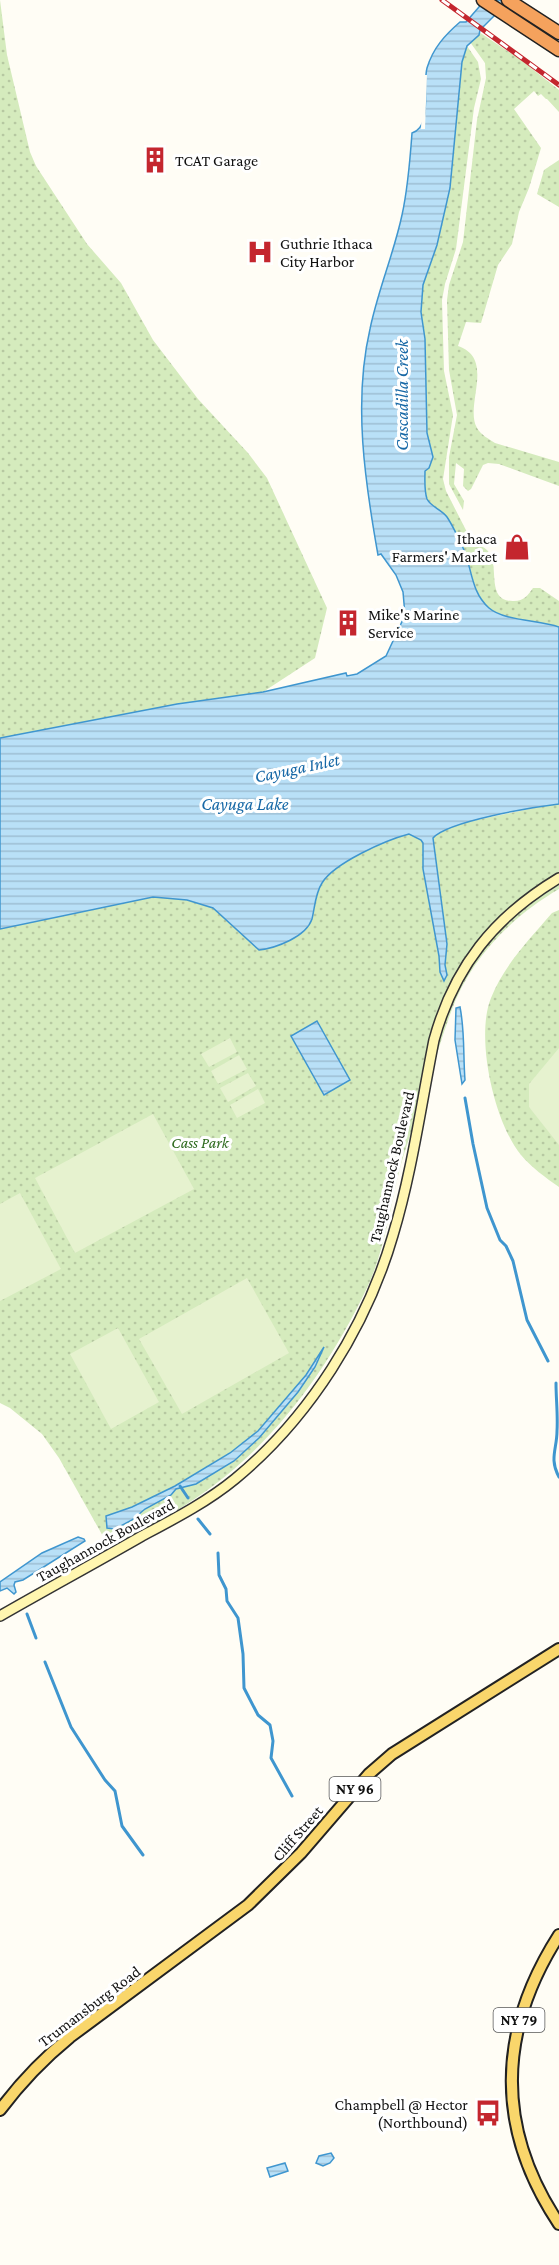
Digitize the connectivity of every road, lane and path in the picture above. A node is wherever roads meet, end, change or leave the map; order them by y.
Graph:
1 (483, 0) edge
2 (508, 0) edge
3 (559, 33) edge
4 (559, 50) edge
5 (559, 879) edge
6 (0, 1616) edge
7 (559, 1649) edge
8 (559, 1935) edge
9 (177, 1959) joint
10 (0, 2110) edge
11 (559, 2224) edge

1 - 4 highway
2 - 3 highway
5 - 6 main road, Taughannock Boulevard
7 - 9 main road, Cliff Street / NY 96
8 - 11 main road, NY 79
9 - 10 main road, Trumansburg Road / NY 96

